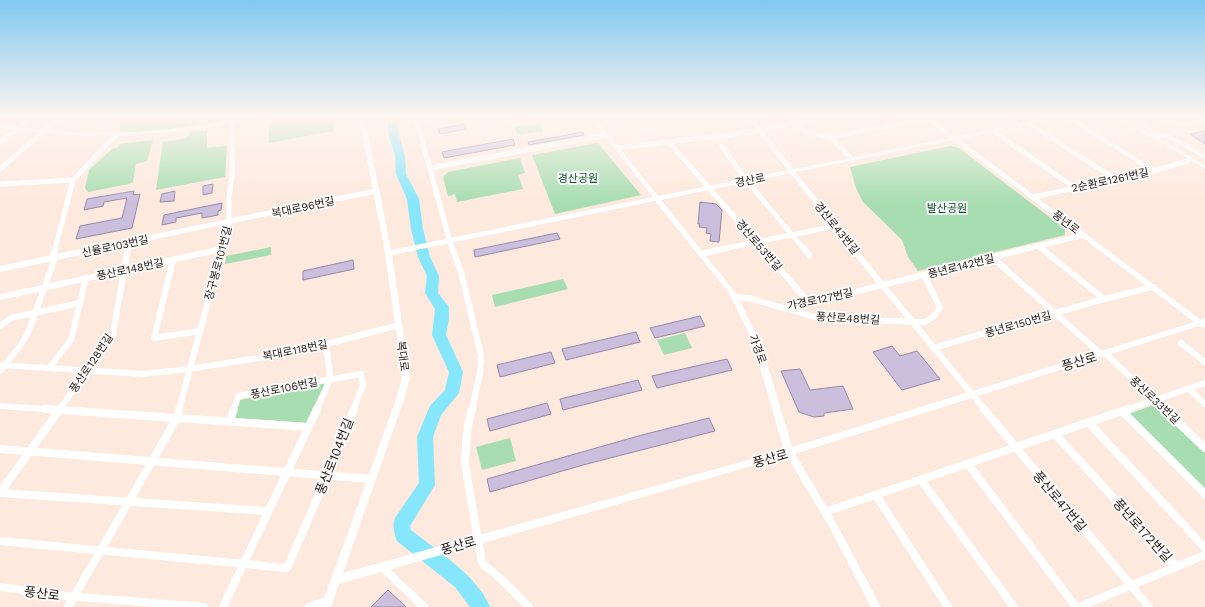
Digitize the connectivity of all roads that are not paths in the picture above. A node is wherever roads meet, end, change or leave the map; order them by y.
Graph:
1 (26, 146) edge
2 (104, 146) edge
3 (232, 146) edge
4 (367, 146) edge
5 (424, 146) edge
6 (546, 146) edge
7 (632, 146) edge
8 (673, 146) edge
9 (722, 146) edge
10 (771, 146) edge
11 (839, 146) edge
12 (919, 146) edge
13 (965, 146) edge
14 (1014, 146) edge
15 (1065, 146) edge
16 (1114, 146) edge
17 (1165, 146) edge
18 (1170, 146) edge
19 (1177, 146) edge
20 (1188, 146) edge
21 (617, 148) joint
22 (1205, 157) edge
23 (853, 160) junction
24 (1187, 161) junction
25 (1205, 164) edge
26 (0, 168) edge
27 (430, 168) junction
28 (1205, 168) edge
29 (1154, 171) junction
30 (792, 172) junction
31 (1205, 172) edge
32 (1115, 179) junction
33 (73, 180) junction
34 (746, 180) junction
35 (0, 184) edge
36 (710, 188) junction
37 (1075, 188) junction
38 (376, 191) junction
39 (1033, 197) junction
40 (658, 198) junction
41 (229, 222) junction
42 (835, 226) junction
43 (792, 235) junction
44 (1084, 236) junction
45 (447, 241) junction
46 (756, 242) junction
47 (129, 243) junction
48 (1039, 247) junction
49 (222, 249) junction
50 (388, 253) junction
51 (701, 254) junction
52 (809, 255) dead end
53 (54, 256) junction
54 (993, 258) junction
55 (173, 260) junction
56 (0, 269) edge
57 (123, 270) junction
58 (924, 275) junction
59 (86, 278) junction
60 (882, 285) junction
61 (45, 287) junction
62 (1153, 287) junction
63 (0, 297) edge
64 (735, 297) junction
65 (1104, 299) junction
66 (80, 303) junction
67 (809, 303) junction
68 (787, 309) junction
69 (36, 312) junction
70 (1056, 314) junction
71 (911, 321) junction
72 (1204, 323) edge
73 (399, 325) junction
74 (0, 326) edge
75 (200, 331) junction
76 (1181, 343) dead end
77 (326, 344) junction
78 (933, 348) junction
79 (1103, 354) junction
80 (1205, 362) edge
81 (3, 365) edge
82 (49, 368) junction
83 (189, 369) junction
84 (87, 371) junction
85 (0, 372) edge
86 (329, 379) junction
87 (1205, 383) edge
88 (1189, 389) junction
89 (972, 395) junction
90 (1156, 401) junction
91 (1205, 404) edge
92 (0, 406) edge
93 (59, 410) junction
94 (1123, 412) junction
95 (177, 418) junction
96 (230, 421) junction
97 (1089, 423) junction
98 (308, 427) junction
99 (1055, 434) junction
100 (1016, 448) junction
101 (1205, 448) edge
102 (0, 449) edge
103 (29, 452) junction
104 (790, 452) junction
105 (153, 461) junction
106 (968, 464) junction
107 (287, 471) junction
108 (328, 474) junction
109 (372, 479) junction
110 (921, 480) junction
111 (0, 493) edge
112 (1205, 494) edge
113 (876, 495) junction
114 (129, 502) junction
115 (267, 511) junction
116 (825, 512) junction
117 (477, 540) junction
118 (0, 541) edge
119 (1205, 548) edge
120 (100, 552) junction
121 (1205, 555) edge
122 (243, 564) junction
123 (382, 566) junction
124 (1176, 566) junction
125 (336, 580) junction
126 (1131, 586) junction
127 (0, 587) edge
128 (74, 596) junction
129 (328, 603) edge
130 (174, 605) edge
131 (68, 607) edge
132 (204, 607) edge
133 (223, 607) edge
134 (309, 607) edge
135 (424, 607) edge
136 (528, 607) edge
137 (876, 607) edge
138 (948, 607) edge
139 (1014, 607) edge
140 (1076, 607) edge
141 (1079, 607) edge
142 (1148, 607) edge

1 - 26 street
2 - 33 street
3 - 41 street, 장구봉로101번길
4 - 38 street, 복대로
5 - 27 street
6 - 27 street
7 - 21 street
8 - 36 street, 경산로53번길
9 - 34 street
10 - 30 street, 경산로43번길
11 - 23 street
12 - 23 street, 경산로
13 - 39 street, 풍년로
14 - 37 street
15 - 32 street
16 - 29 street
17 - 24 street
18 - 28 street
19 - 25 street
20 - 22 street
21 - 40 street, 가경로
23 - 30 street, 경산로
24 - 29 street, 2순환로1261번길
24 - 31 street
27 - 45 street
29 - 32 street, 2순환로1261번길
30 - 34 street, 경산로
30 - 42 street, 경산로43번길
32 - 37 street, 2순환로1261번길
33 - 35 street
33 - 53 street
34 - 36 street, 경산로
34 - 43 street
36 - 40 street, 경산로
36 - 46 street, 경산로53번길
37 - 39 street, 2순환로1261번길
38 - 41 street, 복대로96번길
38 - 50 street, 복대로
39 - 44 street, 풍년로
40 - 45 street, 경산로
40 - 51 street, 가경로
41 - 47 street, 신율로103번길
41 - 49 street, 장구봉로101번길
42 - 43 street
42 - 60 street, 경산로43번길
43 - 46 street
43 - 52 street
44 - 48 street, 풍년로142번길
44 - 62 street, 풍년로
45 - 50 street, 경산로
45 - 117 street
46 - 51 street
46 - 67 street, 경산로53번길
47 - 53 street, 신율로103번길
47 - 57 street, 풍산로128번길
48 - 54 street, 풍년로142번길
48 - 65 street
49 - 55 street, 풍산로148번길
49 - 75 street, 장구봉로101번길
50 - 73 street, 복대로
51 - 64 street, 가경로
53 - 56 street, 신율로103번길
53 - 61 street
54 - 58 street, 풍년로142번길
54 - 70 street, 풍산로33번길
55 - 57 street, 풍산로148번길
55 - 75 street, 풍산로148번길
57 - 59 street, 풍산로148번길
57 - 84 street, 풍산로128번길
58 - 60 street, 풍년로142번길
58 - 71 street, 풍산로48번길
59 - 61 street, 풍산로148번길
59 - 66 street, 풍산로148번길
60 - 67 street, 가경로127번길
60 - 71 street
61 - 63 street, 풍산로148번길
61 - 69 street
62 - 65 street, 풍년로150번길
62 - 72 street, 풍년로
64 - 68 street, 가경로127번길
64 - 104 street, 가경로
65 - 70 street, 풍년로150번길
66 - 69 street
66 - 82 street, 풍산로148번길
67 - 68 street, 가경로127번길
68 - 71 street, 풍산로48번길
69 - 74 street
69 - 81 street
70 - 78 street, 풍년로150번길
70 - 79 street, 풍산로33번길
71 - 78 street
72 - 79 street, 풍산로
73 - 77 street, 복대로118번길
73 - 109 street, 복대로
75 - 83 street, 장구봉로101번길
76 - 80 street
77 - 83 street, 복대로118번길
77 - 86 street, 풍산로106번길
78 - 89 street
79 - 89 street, 풍산로
79 - 90 street, 풍산로33번길
81 - 82 street, 복대로118번길
81 - 85 street
82 - 84 street, 복대로118번길
83 - 84 street, 복대로118번길
83 - 95 street, 장구봉로101번길
84 - 93 street, 풍산로128번길
86 - 96 street, 풍산로106번길
86 - 98 street, 풍산로106번길
86 - 108 street, 풍산로104번길
87 - 88 street
88 - 90 street
88 - 91 street
89 - 100 street, 풍산로47번길
89 - 104 street, 풍산로
90 - 94 street
90 - 101 street, 풍산로33번길
92 - 93 street
93 - 95 street
93 - 103 street, 풍산로128번길
94 - 97 street
94 - 112 street
95 - 96 street
95 - 105 street, 장구봉로101번길
96 - 98 street
97 - 99 street
97 - 119 street
98 - 107 street, 풍산로106번길
99 - 100 street
99 - 124 street, 풍년로172번길
100 - 106 street
100 - 126 street, 풍산로47번길
102 - 103 street
103 - 105 street
103 - 111 street, 풍산로128번길
104 - 116 street, 가경로
104 - 117 street, 풍산로
105 - 107 street
105 - 114 street, 장구봉로101번길
106 - 110 street
106 - 140 street
107 - 108 street
107 - 115 street, 풍산로106번길
108 - 109 street
108 - 122 street, 풍산로104번길
109 - 125 street, 복대로
110 - 113 street
110 - 139 street
111 - 114 street, 풍산로128번길
113 - 116 street
113 - 138 street
114 - 115 street, 풍산로128번길
114 - 120 street, 장구봉로101번길
115 - 122 street, 풍산로106번길
116 - 137 street, 가경로
117 - 123 street, 풍산로
117 - 136 street
118 - 120 street
120 - 122 street
120 - 128 street, 장구봉로101번길
121 - 124 street, 풍년로172번길
122 - 133 street, 풍산로106번길
123 - 125 street, 풍산로
123 - 135 street
124 - 126 street, 풍년로172번길
125 - 129 street, 복대로
126 - 141 street, 풍년로172번길
126 - 142 street, 풍산로47번길
127 - 128 street, 풍산로
128 - 130 street, 풍산로
128 - 131 street, 장구봉로101번길
129 - 134 street
130 - 132 street, 풍산로

